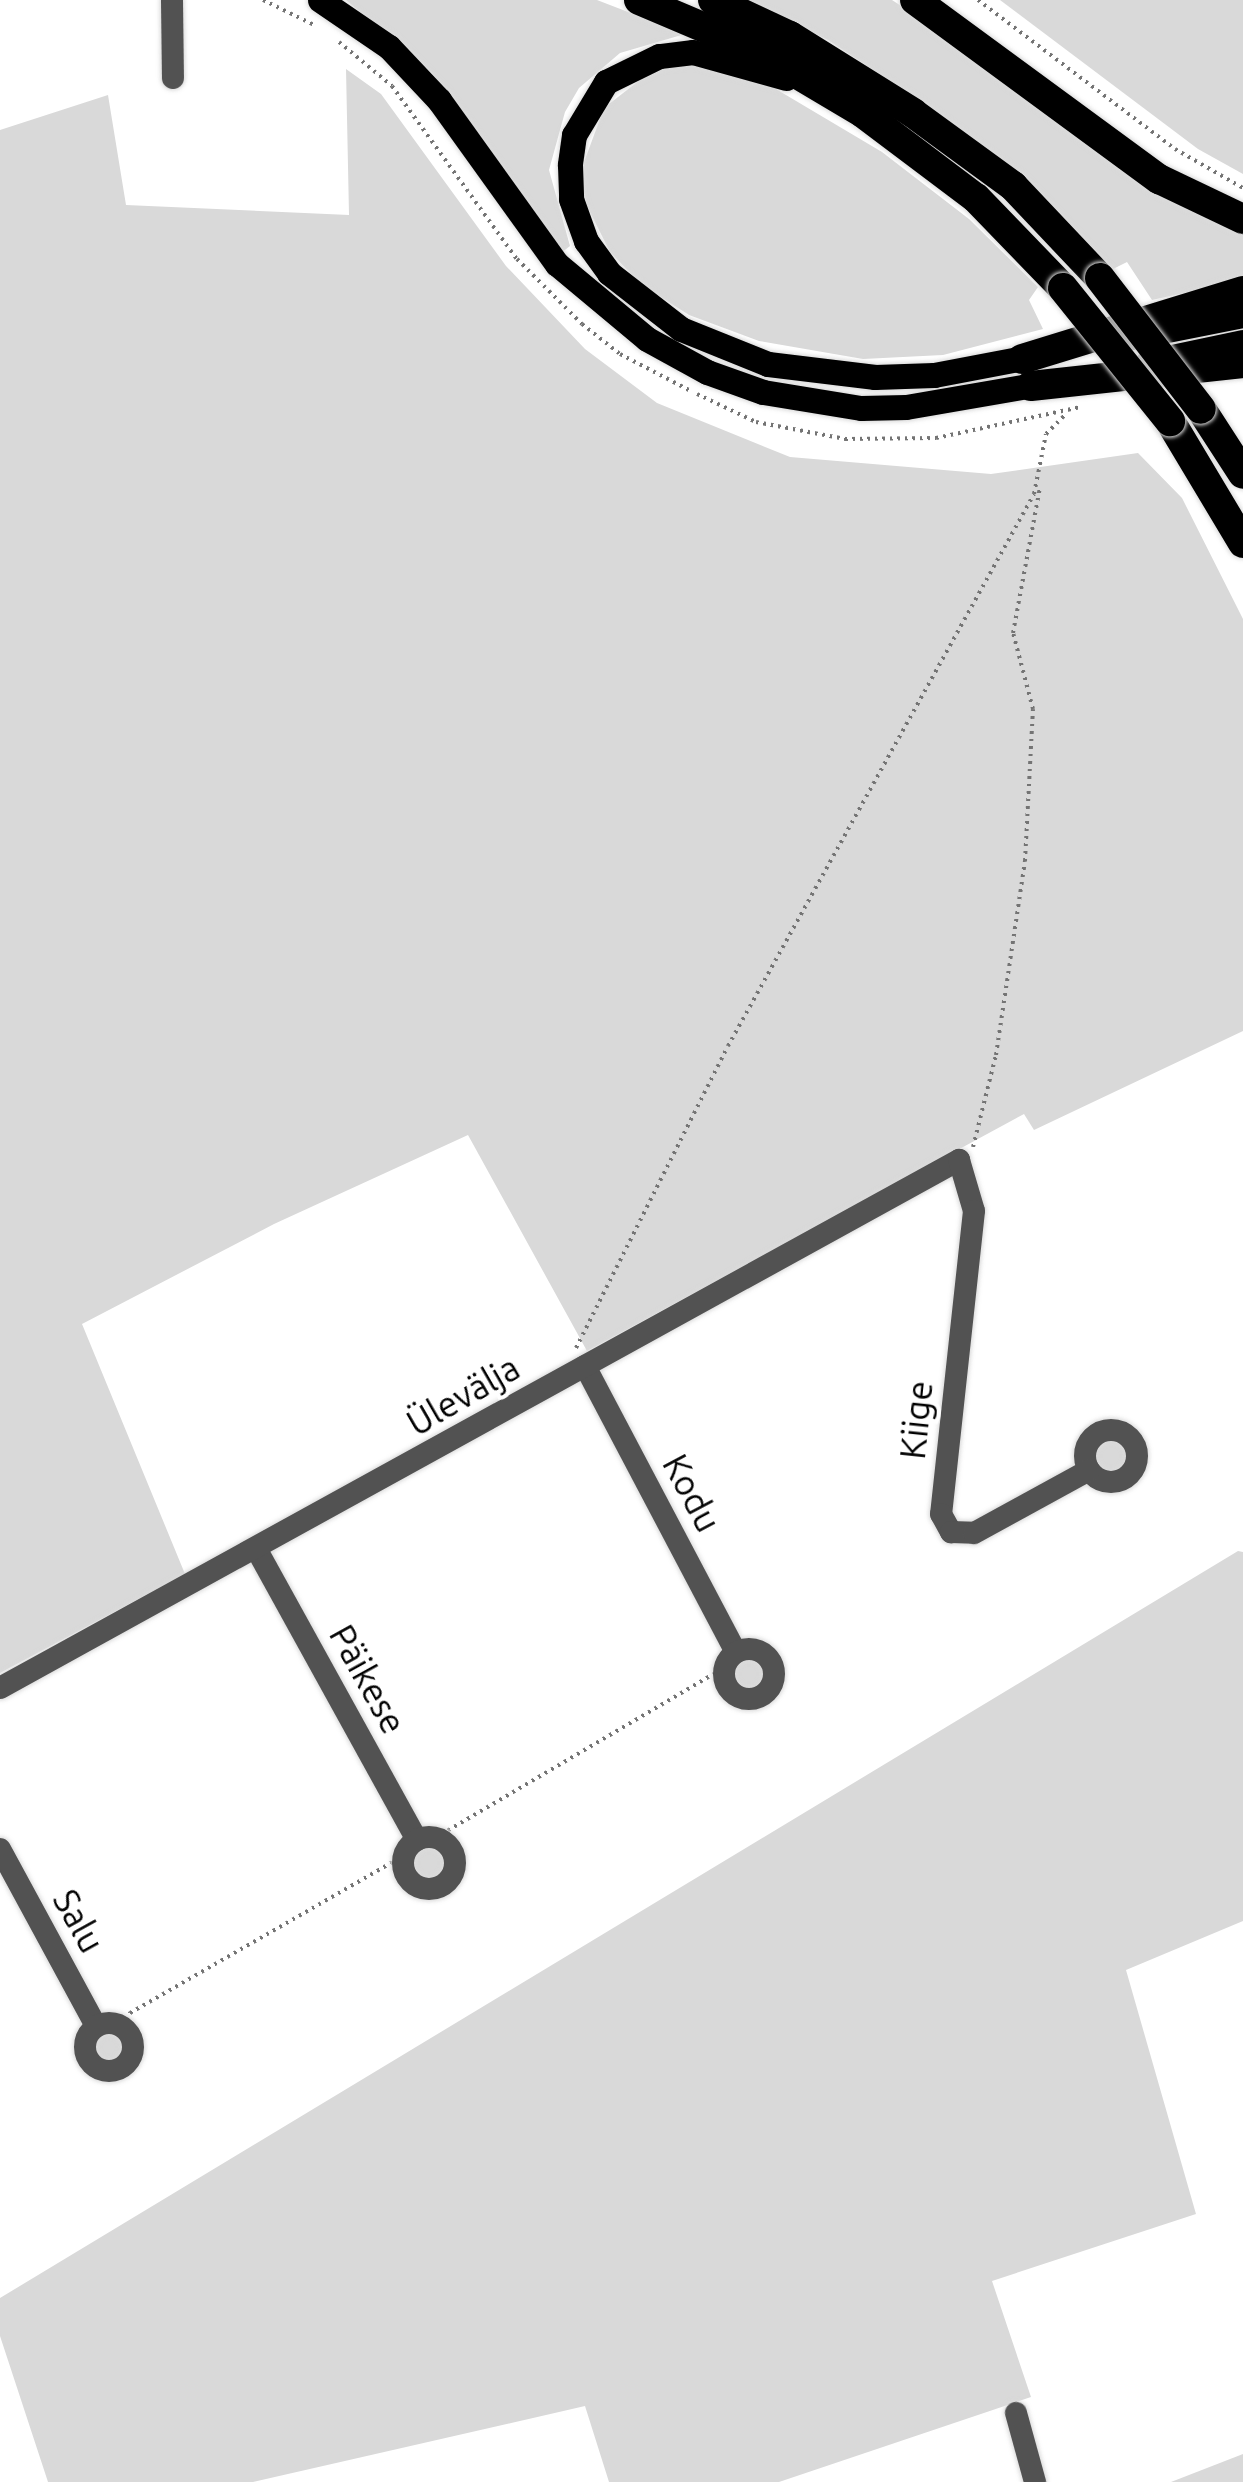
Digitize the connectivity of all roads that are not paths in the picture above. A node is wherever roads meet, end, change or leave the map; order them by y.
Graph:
1 (172, 0) edge
2 (320, 0) edge
3 (639, 0) edge
4 (713, 0) edge
5 (915, 0) edge
6 (173, 78) dead end
7 (863, 113) junction
8 (1243, 219) edge
9 (1243, 291) edge
10 (1243, 315) edge
11 (1243, 342) edge
12 (1243, 362) edge
13 (1026, 372) junction
14 (1243, 474) edge
15 (1243, 542) edge
16 (959, 1160) joint
17 (581, 1369) junction
18 (1089, 1470) dead end
19 (258, 1552) junction
20 (730, 1660) road end
21 (0, 1688) edge
22 (419, 1844) road end
23 (0, 1850) edge
24 (108, 2026) road end
25 (1016, 2413) dead end
26 (1034, 2482) edge

1 - 6 street
2 - 13 main road
3 - 7 highway
4 - 14 highway, bridge
5 - 8 highway
7 - 13 main road
7 - 15 highway, bridge
9 - 13 highway
10 - 13 main road
11 - 13 main road
12 - 13 highway
16 - 17 street, Ülevälja
16 - 18 street, Kiige
17 - 19 street, Ülevälja
17 - 20 street, Kodu
19 - 21 street, Ülevälja
19 - 22 street, Päikese
23 - 24 street, Salu
25 - 26 street

